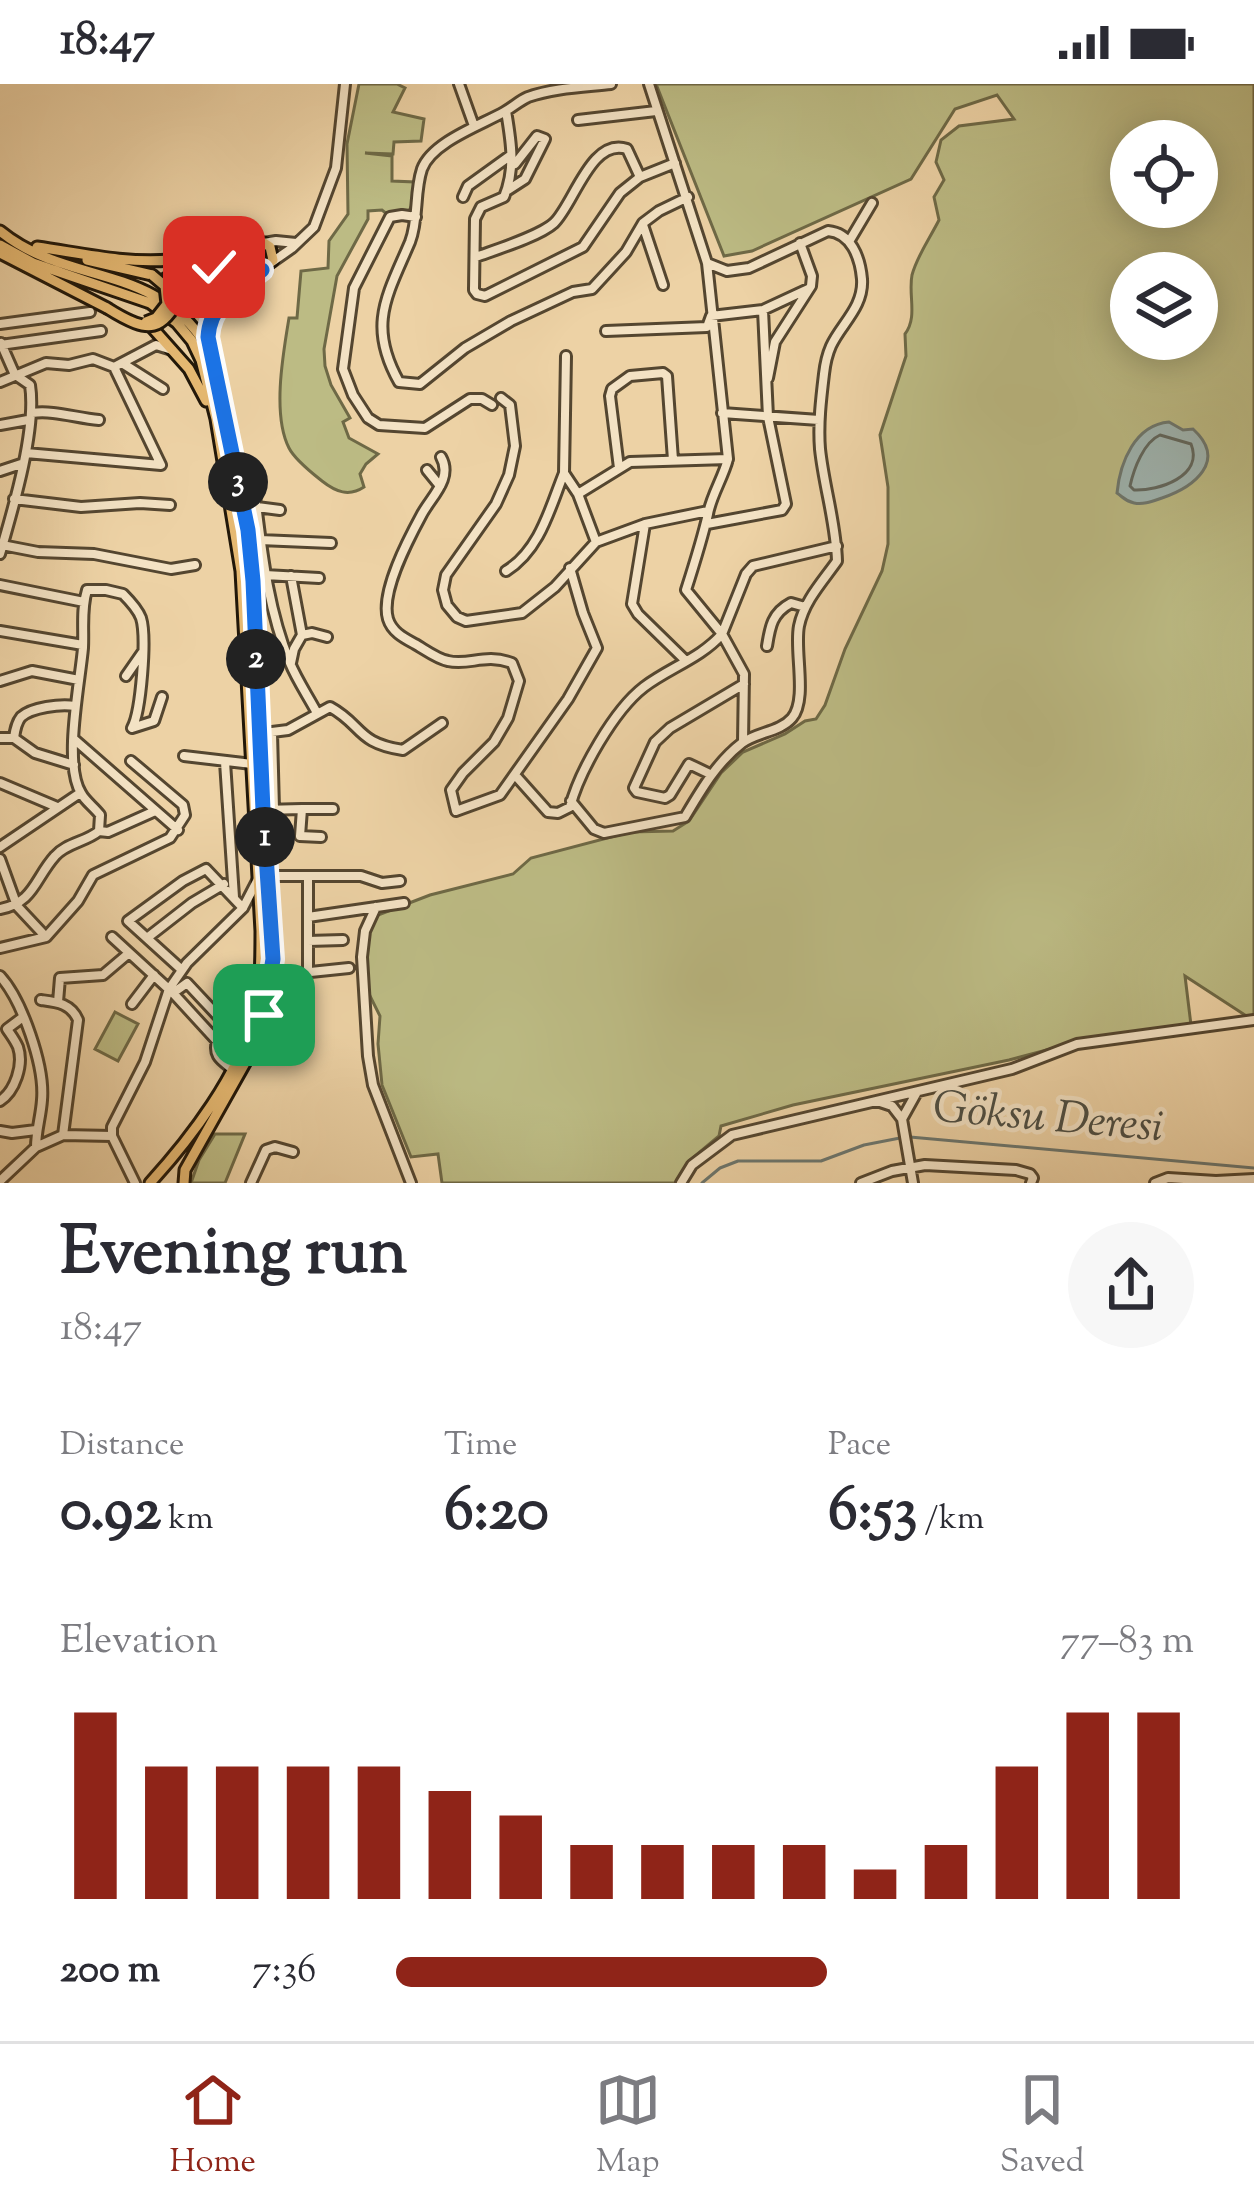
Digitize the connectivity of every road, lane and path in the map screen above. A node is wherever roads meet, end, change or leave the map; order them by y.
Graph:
1 (345, 84) edge
2 (459, 84) edge
3 (611, 84) edge
4 (649, 84) edge
5 (552, 88) edge
6 (506, 111) junction
7 (656, 111) junction
8 (578, 120) dead end
9 (474, 126) junction
10 (513, 154) junction
11 (675, 163) junction
12 (511, 168) junction
13 (640, 177) junction
14 (507, 191) junction
15 (463, 196) dead end
16 (688, 197) junction
17 (872, 203) dead end
18 (416, 217) junction
19 (643, 223) junction
20 (850, 240) junction
21 (2, 242) edge
22 (264, 243) junction
23 (800, 243) junction
24 (297, 244) junction
25 (37, 247) junction
26 (476, 257) junction
27 (266, 267) junction
28 (710, 268) junction
29 (165, 279) dead end
30 (663, 285) dead end
31 (808, 289) junction
32 (107, 308) junction
33 (763, 310) junction
34 (90, 312) dead end
35 (711, 316) junction
36 (0, 324) edge
37 (150, 325) joint
38 (101, 331) dead end
39 (606, 331) dead end
40 (1, 344) edge
41 (154, 346) junction
42 (173, 351) junction
43 (566, 356) dead end
44 (118, 365) junction
45 (214, 366) junction
46 (15, 375) junction
47 (0, 382) edge
48 (163, 389) dead end
49 (765, 393) junction
50 (501, 398) dead end
51 (492, 405) dead end
52 (722, 413) junction
53 (30, 417) junction
54 (768, 417) junction
55 (216, 419) junction
56 (98, 420) dead end
57 (819, 420) junction
58 (0, 425) edge
59 (26, 452) junction
60 (441, 457) dead end
61 (728, 459) junction
62 (673, 460) junction
63 (23, 464) junction
64 (619, 468) junction
65 (0, 470) edge
66 (427, 470) dead end
67 (564, 473) junction
68 (238, 479) junction
69 (440, 486) junction
70 (578, 494) junction
71 (14, 500) junction
72 (170, 506) dead end
73 (256, 507) junction
74 (280, 510) dead end
75 (708, 511) junction
76 (3, 522) edge
77 (645, 524) junction
78 (707, 524) junction
79 (255, 540) junction
80 (596, 542) junction
81 (331, 543) dead end
82 (836, 546) junction
83 (1, 550) edge
84 (195, 565) dead end
85 (570, 568) junction
86 (506, 571) dead end
87 (265, 575) junction
88 (291, 576) junction
89 (320, 578) dead end
90 (0, 585) edge
91 (84, 602) junction
92 (805, 607) junction
93 (0, 631) edge
94 (722, 634) junction
95 (302, 635) junction
96 (327, 638) dead end
97 (83, 645) junction
98 (766, 646) dead end
99 (142, 652) junction
100 (685, 661) junction
101 (290, 664) junction
102 (126, 676) dead end
103 (80, 680) junction
104 (0, 681) edge
105 (745, 684) junction
106 (162, 697) dead end
107 (75, 706) junction
108 (317, 712) junction
109 (442, 723) dead end
110 (261, 734) junction
111 (0, 738) edge
112 (14, 738) junction
113 (74, 740) junction
114 (743, 742) junction
115 (184, 756) dead end
116 (131, 760) dead end
117 (225, 762) junction
118 (251, 764) junction
119 (74, 765) junction
120 (710, 774) junction
121 (515, 775) junction
122 (0, 783) edge
123 (80, 793) junction
124 (571, 801) junction
125 (58, 807) junction
126 (302, 808) junction
127 (332, 809) dead end
128 (268, 810) junction
129 (155, 811) junction
130 (178, 830) junction
131 (98, 831) junction
132 (321, 837) dead end
133 (0, 847) edge
134 (0, 859) edge
135 (308, 877) junction
136 (262, 878) junction
137 (233, 880) junction
138 (400, 880) dead end
139 (221, 885) junction
140 (234, 898) junction
141 (404, 903) dead end
142 (17, 906) junction
143 (376, 907) junction
144 (243, 908) junction
145 (0, 909) edge
146 (260, 909) junction
147 (308, 916) junction
148 (46, 937) junction
149 (112, 937) dead end
150 (147, 938) junction
151 (343, 940) dead end
152 (308, 941) junction
153 (0, 947) edge
154 (129, 953) junction
155 (349, 968) dead end
156 (182, 970) junction
157 (308, 973) junction
158 (154, 975) junction
159 (0, 976) edge
160 (272, 976) junction
161 (171, 991) junction
162 (40, 1000) dead end
163 (58, 1002) junction
164 (132, 1004) dead end
165 (22, 1017) junction
166 (1254, 1020) edge
167 (218, 1041) junction
168 (231, 1068) junction
169 (918, 1091) junction
170 (0, 1101) edge
171 (876, 1101) junction
172 (902, 1118) junction
173 (36, 1130) junction
174 (0, 1131) edge
175 (63, 1135) junction
176 (112, 1136) junction
177 (36, 1147) junction
178 (293, 1152) dead end
179 (171, 1160) junction
180 (911, 1167) junction
181 (185, 1170) junction
182 (1254, 1179) edge
183 (0, 1180) edge
184 (882, 1180) edge
185 (135, 1183) edge
186 (151, 1183) edge
187 (184, 1183) edge
188 (250, 1183) edge
189 (411, 1183) edge
190 (681, 1183) edge
191 (861, 1183) edge
192 (913, 1183) edge
193 (1030, 1183) edge
194 (1155, 1183) edge

1 - 24 street
2 - 9 street
3 - 5 street
4 - 7 street
5 - 6 street
6 - 9 street
6 - 10 street
7 - 8 street
7 - 11 street
9 - 18 street
10 - 12 street
10 - 15 street
11 - 13 street
11 - 16 street
12 - 14 street
12 - 14 street
13 - 26 street
13 - 26 street
14 - 26 street
16 - 19 street
16 - 28 street
17 - 20 street
18 - 19 street
18 - 51 street
19 - 30 street
20 - 23 street
20 - 57 street
21 - 25 main road
21 - 32 main road
21 - 45 main road
21 - 55 main road
22 - 24 street
22 - 25 main road
22 - 27 main road
22 - 29 main road
23 - 28 street
23 - 31 street
24 - 27 street
25 - 32 main road, bridge
27 - 32 main road, bridge
27 - 45 main road
28 - 35 street
31 - 33 street
31 - 49 street
33 - 35 street
33 - 49 street
34 - 36 street
35 - 39 street
35 - 52 street
37 - 41 street
37 - 42 main road
38 - 40 street
40 - 46 street
41 - 42 street
41 - 44 street
42 - 55 main road
43 - 67 street
44 - 46 street
44 - 48 street
44 - 59 street
45 - 68 main road
46 - 47 street
46 - 53 street
49 - 54 street
50 - 85 street
52 - 54 street
52 - 61 street
53 - 56 street
53 - 58 street
53 - 59 street
54 - 57 street
54 - 78 street
55 - 110 main road
57 - 82 street
59 - 63 street
60 - 69 street
61 - 62 street
61 - 75 street
62 - 64 street
62 - 64 street
63 - 65 street
63 - 71 street
64 - 70 street
66 - 69 street
67 - 70 street
67 - 86 street
68 - 73 street
68 - 79 main road
69 - 121 street
70 - 80 street
71 - 72 street
71 - 76 street
73 - 74 street
73 - 79 street
75 - 77 street
75 - 78 street
76 - 83 street
77 - 80 street
77 - 100 street
78 - 94 street
79 - 81 street
79 - 87 street
79 - 110 main road
80 - 85 street
82 - 92 street
82 - 94 street
83 - 84 street
85 - 121 street
87 - 88 street
87 - 101 street
88 - 89 street
88 - 95 street
90 - 91 street
91 - 97 street
91 - 99 street
92 - 98 street
92 - 114 street
93 - 97 street
94 - 100 street
94 - 105 street
95 - 96 street
95 - 101 street
97 - 103 street
99 - 102 street
99 - 106 street
100 - 124 street
101 - 108 street
103 - 104 street
103 - 107 street
105 - 114 street
105 - 120 street
107 - 112 street
107 - 113 street
108 - 109 street
108 - 110 street
110 - 118 main road
110 - 128 main road
111 - 112 street
112 - 119 street
113 - 119 street
113 - 129 street
114 - 120 street
115 - 117 street
116 - 130 street
117 - 118 street
117 - 137 street
118 - 136 main road
119 - 123 street
120 - 124 street
121 - 124 street
122 - 125 street
123 - 125 street
123 - 131 street
125 - 133 street
126 - 127 street
126 - 128 street
126 - 132 street
128 - 136 main road
129 - 130 street
129 - 131 street
130 - 148 street
131 - 142 street
134 - 142 street
135 - 136 street
135 - 138 street
135 - 147 street
136 - 144 street
136 - 146 main road
136 - 160 main road
137 - 139 street
137 - 140 street
139 - 140 street
139 - 150 street
139 - 150 street
140 - 144 street
141 - 143 street
142 - 145 street
142 - 148 street
143 - 147 street
143 - 189 street
144 - 146 street
144 - 156 street
146 - 168 main road
147 - 152 street
148 - 153 street
149 - 154 street
150 - 156 street
151 - 152 street
152 - 157 street
154 - 158 street
154 - 163 street
155 - 157 street
156 - 161 street
157 - 160 street
158 - 161 street
158 - 164 street
159 - 165 street
160 - 181 main road
161 - 167 street
161 - 167 street
161 - 176 street
162 - 163 street
163 - 175 street
165 - 170 street
165 - 173 street
166 - 169 street
167 - 168 street
168 - 179 main road
169 - 171 street
169 - 172 street
171 - 172 street
171 - 190 street
172 - 180 street
173 - 174 street
173 - 177 street
175 - 176 street
175 - 177 street
176 - 185 street
177 - 183 street
178 - 188 street
179 - 181 main road
179 - 186 main road
180 - 184 street
180 - 192 street
180 - 193 street
181 - 187 main road
182 - 194 street
184 - 191 street

